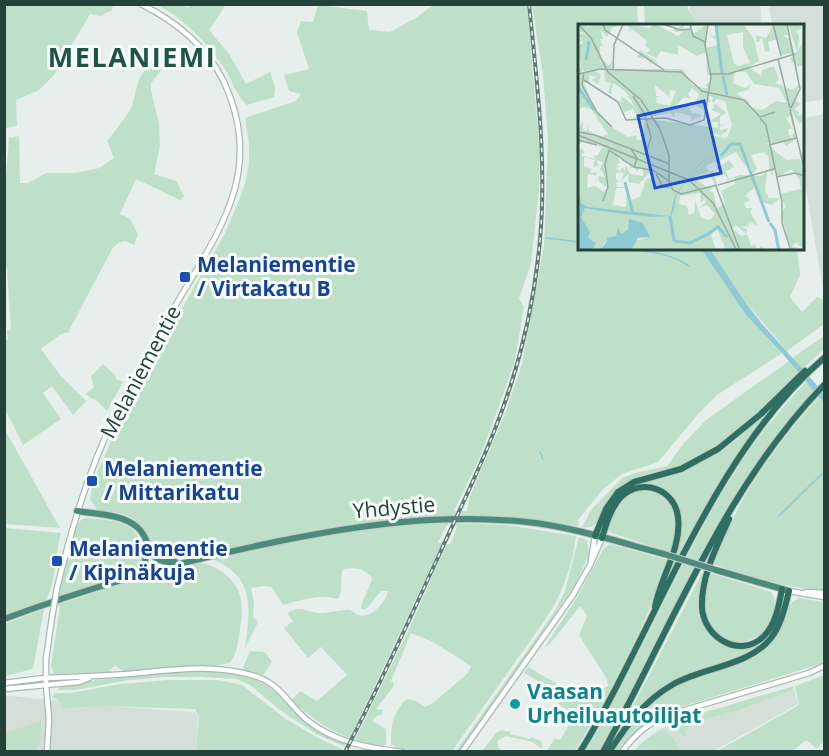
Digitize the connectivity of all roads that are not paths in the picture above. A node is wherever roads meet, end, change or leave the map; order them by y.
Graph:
1 (141, 4) edge
2 (823, 359) edge
3 (800, 378) junction
4 (823, 386) edge
5 (741, 493) junction
6 (77, 511) junction
7 (599, 537) junction
8 (146, 543) junction
9 (188, 561) junction
10 (138, 575) junction
11 (782, 589) junction
12 (789, 591) junction
13 (825, 593) edge
14 (825, 597) edge
15 (654, 614) junction
16 (4, 620) edge
17 (825, 666) edge
18 (93, 677) junction
19 (45, 678) junction
20 (4, 683) edge
21 (46, 685) junction
22 (4, 689) edge
23 (46, 752) edge
24 (402, 752) edge
25 (462, 752) edge
26 (580, 752) edge
27 (603, 752) edge
28 (609, 752) edge
29 (622, 752) edge

1 - 6 main road, Melaniementie
2 - 3 highway
3 - 7 highway
3 - 15 highway
4 - 5 highway
5 - 11 highway
5 - 27 highway
6 - 8 highway
6 - 19 main road, Melaniementie, bridge
7 - 9 highway, Yhdystie
7 - 11 highway, Yhdystie, bridge
7 - 15 highway
7 - 25 main road
8 - 9 highway
8 - 10 highway
9 - 10 highway, Yhdystie
10 - 16 highway, Yhdystie
11 - 12 highway, Yhdystie
12 - 13 main road
12 - 14 main road
12 - 28 highway
15 - 26 highway
17 - 29 main road
18 - 19 main road
18 - 21 main road
18 - 24 main road
19 - 20 main road
19 - 21 main road, Melaniementie
21 - 22 main road
21 - 23 main road, Melaniementie

